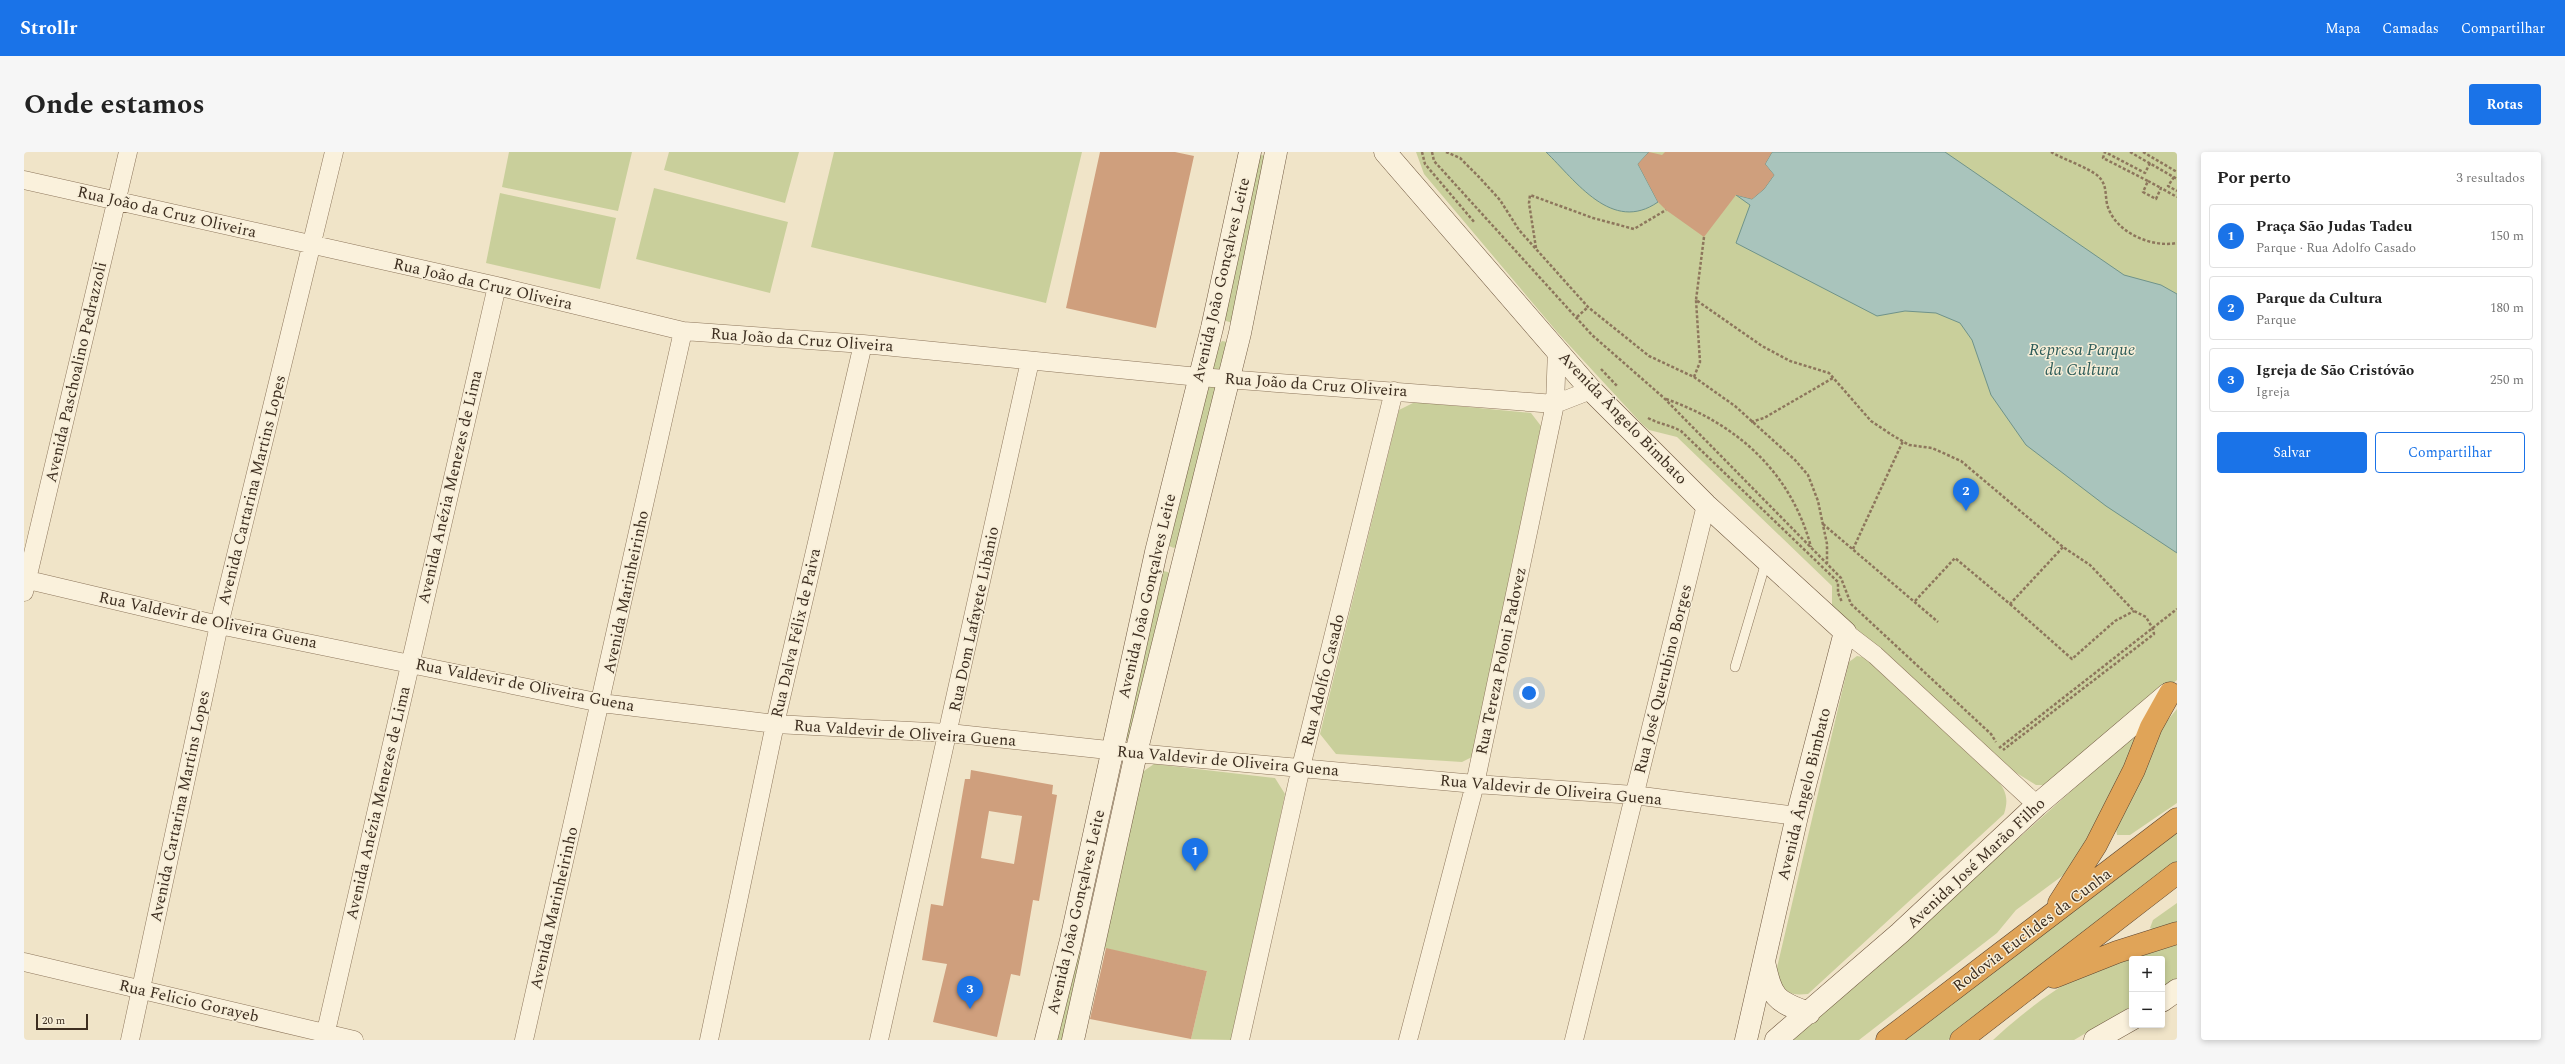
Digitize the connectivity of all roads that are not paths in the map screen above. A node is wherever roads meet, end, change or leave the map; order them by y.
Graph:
1 (128, 152) edge
2 (334, 152) edge
3 (1250, 152) edge
4 (1276, 152) edge
5 (1385, 152) edge
6 (24, 180) edge
7 (117, 200) junction
8 (312, 246) junction
9 (497, 286) junction
10 (1212, 328) junction
11 (683, 331) junction
12 (1240, 333) junction
13 (863, 344) junction
14 (1557, 349) junction
15 (1030, 361) junction
16 (1199, 377) junction
17 (1228, 379) junction
18 (1591, 390) junction
19 (1394, 391) junction
20 (1555, 404) junction
21 (1706, 505) junction
22 (1156, 552) junction
23 (1182, 559) junction
24 (1767, 560) junction
25 (25, 584) edge
26 (219, 625) junction
27 (1845, 632) junction
28 (410, 663) junction
29 (1735, 667) dead end
30 (2174, 690) edge
31 (601, 703) junction
32 (775, 724) junction
33 (949, 733) junction
34 (1112, 750) junction
35 (1136, 753) junction
36 (1301, 767) junction
37 (1475, 784) junction
38 (1634, 795) junction
39 (2036, 805) junction
40 (1797, 816) junction
41 (2177, 819) edge
42 (2177, 873) edge
43 (2044, 923) junction
44 (2177, 933) edge
45 (1071, 940) junction
46 (1094, 945) junction
47 (1763, 957) junction
48 (24, 962) edge
49 (2029, 987) junction
50 (141, 990) junction
51 (2177, 990) edge
52 (2165, 999) edge
53 (1809, 1013) junction
54 (2129, 1021) edge
55 (324, 1037) edge
56 (130, 1040) edge
57 (354, 1040) edge
58 (524, 1040) edge
59 (709, 1040) edge
60 (879, 1040) edge
61 (1046, 1040) edge
62 (1073, 1040) edge
63 (1240, 1040) edge
64 (1408, 1040) edge
65 (1574, 1040) edge
66 (1746, 1040) edge
67 (1776, 1040) edge
68 (1887, 1040) edge
69 (1961, 1040) edge
70 (2095, 1040) edge

1 - 7 street, Avenida Paschoalino Pedrazzoli
2 - 8 street, Avenida Cartarina Martins Lopes
3 - 10 main road, Avenida João Gonçalves Leite
4 - 12 main road, Avenida João Gonçalves Leite
5 - 14 main road, Avenida Ângelo Bimbato
6 - 7 street, Rua João da Cruz Oliveira
7 - 8 street, Rua João da Cruz Oliveira
7 - 25 street, Avenida Paschoalino Pedrazzoli
8 - 9 street, Rua João da Cruz Oliveira
8 - 26 street, Avenida Cartarina Martins Lopes
9 - 11 street, Rua João da Cruz Oliveira
9 - 28 street, Avenida Anézia Menezes de Lima
10 - 12 main road
10 - 16 main road, Avenida João Gonçalves Leite
11 - 13 street, Rua João da Cruz Oliveira
11 - 31 street, Avenida Marinheirinho
12 - 17 main road, Avenida João Gonçalves Leite
13 - 15 street, Rua João da Cruz Oliveira
13 - 32 street, Rua Dalva Félix de Paiva
14 - 18 main road, Avenida Ângelo Bimbato
14 - 20 street, Rua Tereza Poloni Padovez
15 - 16 street, Rua João da Cruz Oliveira
15 - 33 street, Rua Dom Lafayete Libânio
16 - 17 street, Rua João da Cruz Oliveira
16 - 22 main road, Avenida João Gonçalves Leite
17 - 19 street, Rua João da Cruz Oliveira
17 - 23 main road, Avenida João Gonçalves Leite
18 - 20 street, Rua João da Cruz Oliveira
18 - 21 main road, Avenida Ângelo Bimbato
19 - 20 street, Rua João da Cruz Oliveira
19 - 36 street, Rua Adolfo Casado
20 - 37 street, Rua Tereza Poloni Padovez
21 - 24 main road, Avenida Ângelo Bimbato
21 - 38 street, Rua José Querubino Borges
22 - 23 main road
22 - 34 main road, Avenida João Gonçalves Leite
23 - 35 main road, Avenida João Gonçalves Leite
24 - 27 main road, Avenida Ângelo Bimbato
24 - 29 lane
25 - 26 street, Rua Valdevir de Oliveira Guena
26 - 28 street, Rua Valdevir de Oliveira Guena
26 - 50 street, Avenida Cartarina Martins Lopes
27 - 39 street, Avenida Ângelo Bimbato
27 - 40 main road, Avenida Ângelo Bimbato
28 - 31 street, Rua Valdevir de Oliveira Guena
28 - 55 street, Avenida Anézia Menezes de Lima
30 - 39 main road, Avenida José Marão Filho
30 - 43 highway
31 - 32 street, Rua Valdevir de Oliveira Guena
31 - 58 street, Avenida Marinheirinho
32 - 33 street, Rua Valdevir de Oliveira Guena
32 - 59 street, Rua Dalva Félix de Paiva
33 - 34 street, Rua Valdevir de Oliveira Guena
33 - 60 street, Rua Dom Lafayete Libânio
34 - 35 street, Rua Valdevir de Oliveira Guena
34 - 45 main road, Avenida João Gonçalves Leite
35 - 36 street, Rua Valdevir de Oliveira Guena
35 - 46 main road, Avenida João Gonçalves Leite
36 - 37 street, Rua Valdevir de Oliveira Guena
36 - 63 street, Rua Adolfo Casado
37 - 38 street, Rua Valdevir de Oliveira Guena
37 - 64 street, Rua Tereza Poloni Padovez
38 - 40 street, Rua Valdevir de Oliveira Guena
38 - 65 street, Rua José Querubino Borges
39 - 53 main road, Avenida José Marão Filho
40 - 47 main road, Avenida Ângelo Bimbato
41 - 43 highway, Rodovia Euclides da Cunha
42 - 49 highway
43 - 68 highway, Rodovia Euclides da Cunha
44 - 49 highway
45 - 46 main road
45 - 61 main road, Avenida João Gonçalves Leite
46 - 62 main road, Avenida João Gonçalves Leite
47 - 53 main road, Avenida Ângelo Bimbato
47 - 66 main road, Avenida Ângelo Bimbato
48 - 50 street, Rua Felicio Gorayeb
49 - 69 highway
50 - 55 street, Rua Felicio Gorayeb
50 - 56 street, Avenida Cartarina Martins Lopes
51 - 52 main road
53 - 67 main road, Avenida José Marão Filho
54 - 70 main road
55 - 57 street, Rua Felicio Gorayeb

